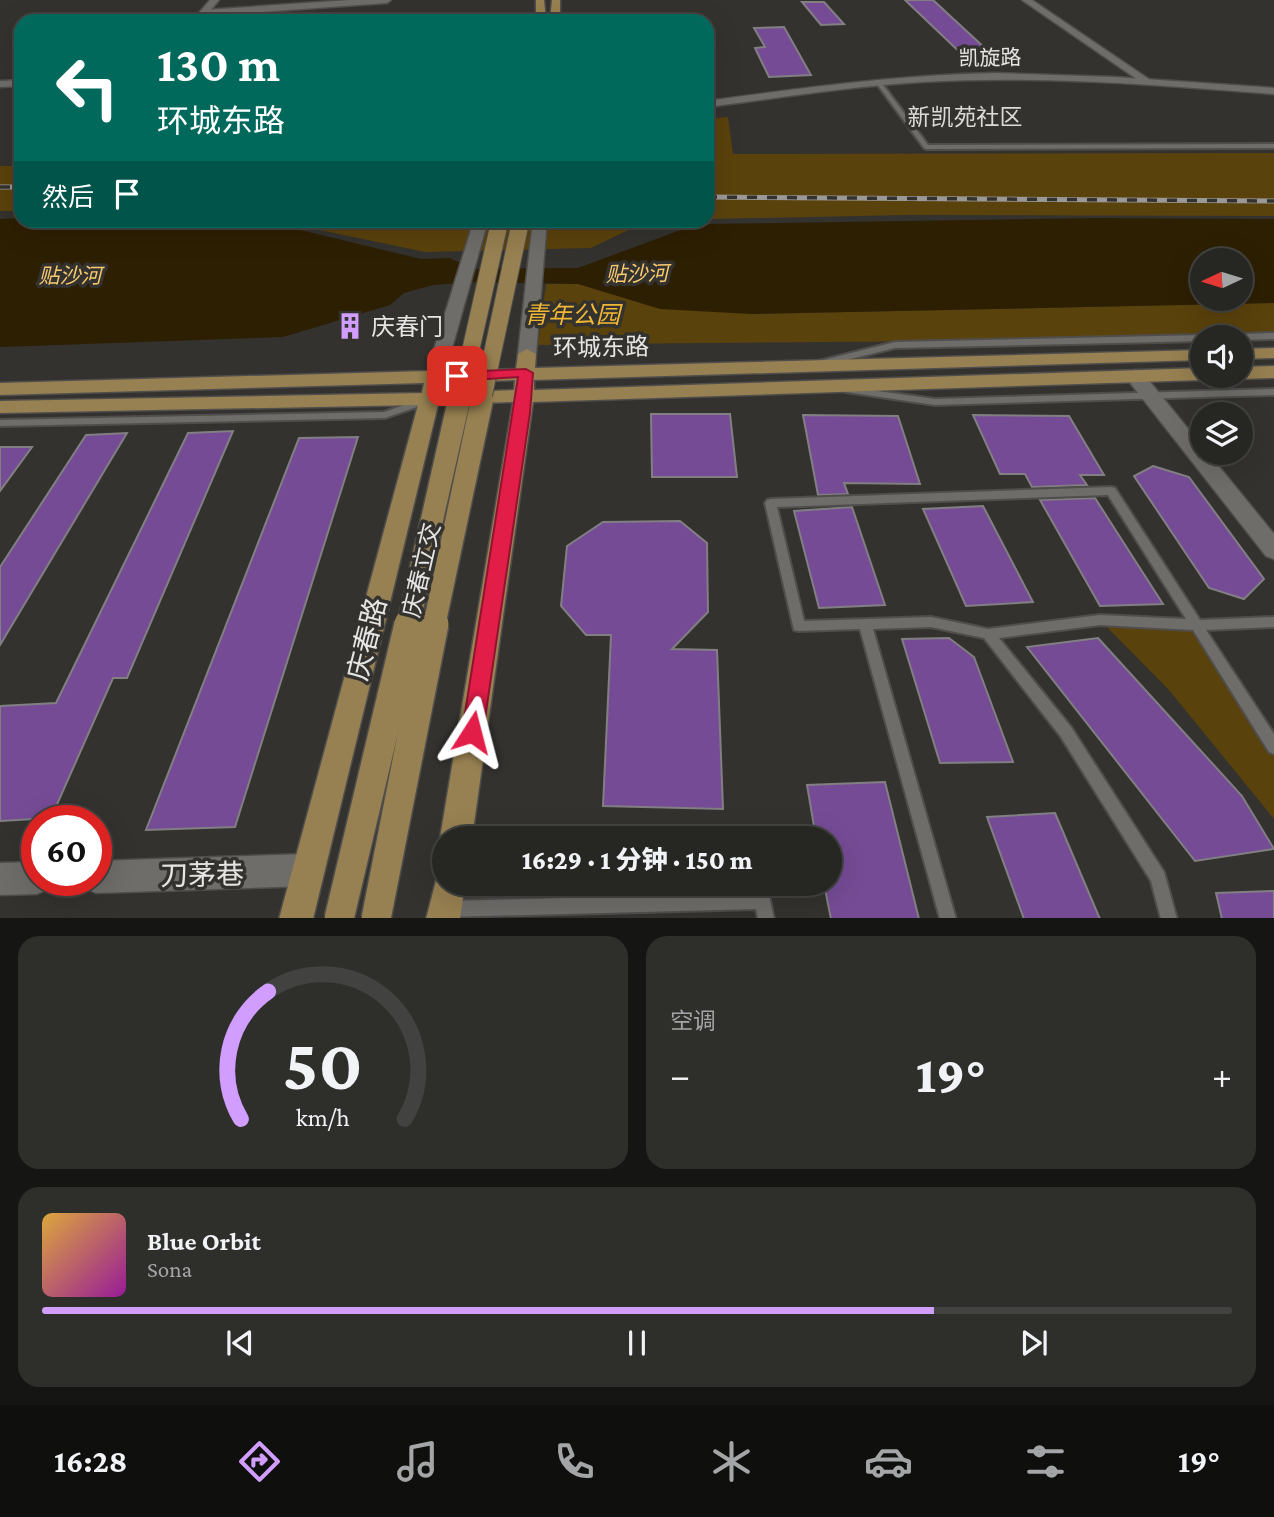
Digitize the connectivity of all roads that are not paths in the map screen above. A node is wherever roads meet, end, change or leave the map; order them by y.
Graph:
1 (215, 0) edge
2 (387, 0) edge
3 (1026, 0) edge
4 (203, 14) edge
5 (234, 14) edge
6 (1148, 82) junction
7 (879, 83) junction
8 (1273, 91) edge
9 (714, 103) edge
10 (1274, 146) edge
11 (479, 228) edge
12 (498, 228) edge
13 (519, 228) edge
14 (539, 228) edge
15 (1274, 336) edge
16 (1253, 337) edge
17 (1190, 338) edge
18 (1274, 353) edge
19 (1253, 354) edge
20 (1190, 355) edge
21 (806, 368) junction
22 (1274, 372) edge
23 (1253, 373) edge
24 (525, 374) junction
25 (1190, 374) edge
26 (1135, 376) junction
27 (434, 379) junction
28 (818, 386) junction
29 (0, 389) edge
30 (1274, 391) edge
31 (1152, 397) junction
32 (0, 407) edge
33 (0, 423) edge
34 (1274, 550) edge
35 (1274, 622) edge
36 (866, 624) junction
37 (1198, 625) junction
38 (988, 634) junction
39 (1274, 747) edge
40 (458, 826) edge
41 (308, 870) junction
42 (112, 877) edge
43 (21, 878) edge
44 (0, 879) edge
45 (445, 904) edge
46 (296, 918) edge
47 (339, 918) edge
48 (376, 918) edge
49 (765, 918) edge
50 (948, 918) edge
51 (1169, 918) edge

1 - 4 street
2 - 5 street
3 - 6 street
6 - 7 street, 凯旋路
6 - 8 street, 凯旋路
7 - 9 street, 凯旋路
7 - 10 lane
11 - 27 street
12 - 47 main road, 庆春立交, bridge
13 - 48 main road, 庆春立交, bridge
14 - 24 street
15 - 16 lane
17 - 21 lane
18 - 19 main road
20 - 21 main road, 环城东路
21 - 24 main road, 环城东路
22 - 23 main road
24 - 27 main road, 环城东路
24 - 28 main road, 环城东路
24 - 40 main road
25 - 26 main road, 环城东路
26 - 28 main road, 环城东路
26 - 31 street
27 - 29 main road, 环城东路
27 - 32 main road, 环城东路
27 - 33 lane, 环城东路
27 - 41 main road, 庆春路
28 - 31 lane, 环城东路
30 - 31 lane, 环城东路
31 - 34 street
35 - 37 lane
36 - 37 lane
36 - 38 lane
36 - 50 lane
37 - 38 lane
37 - 39 lane
38 - 51 lane
41 - 42 street, 刀茅巷
41 - 46 main road, 庆春路
43 - 44 street
45 - 49 lane

